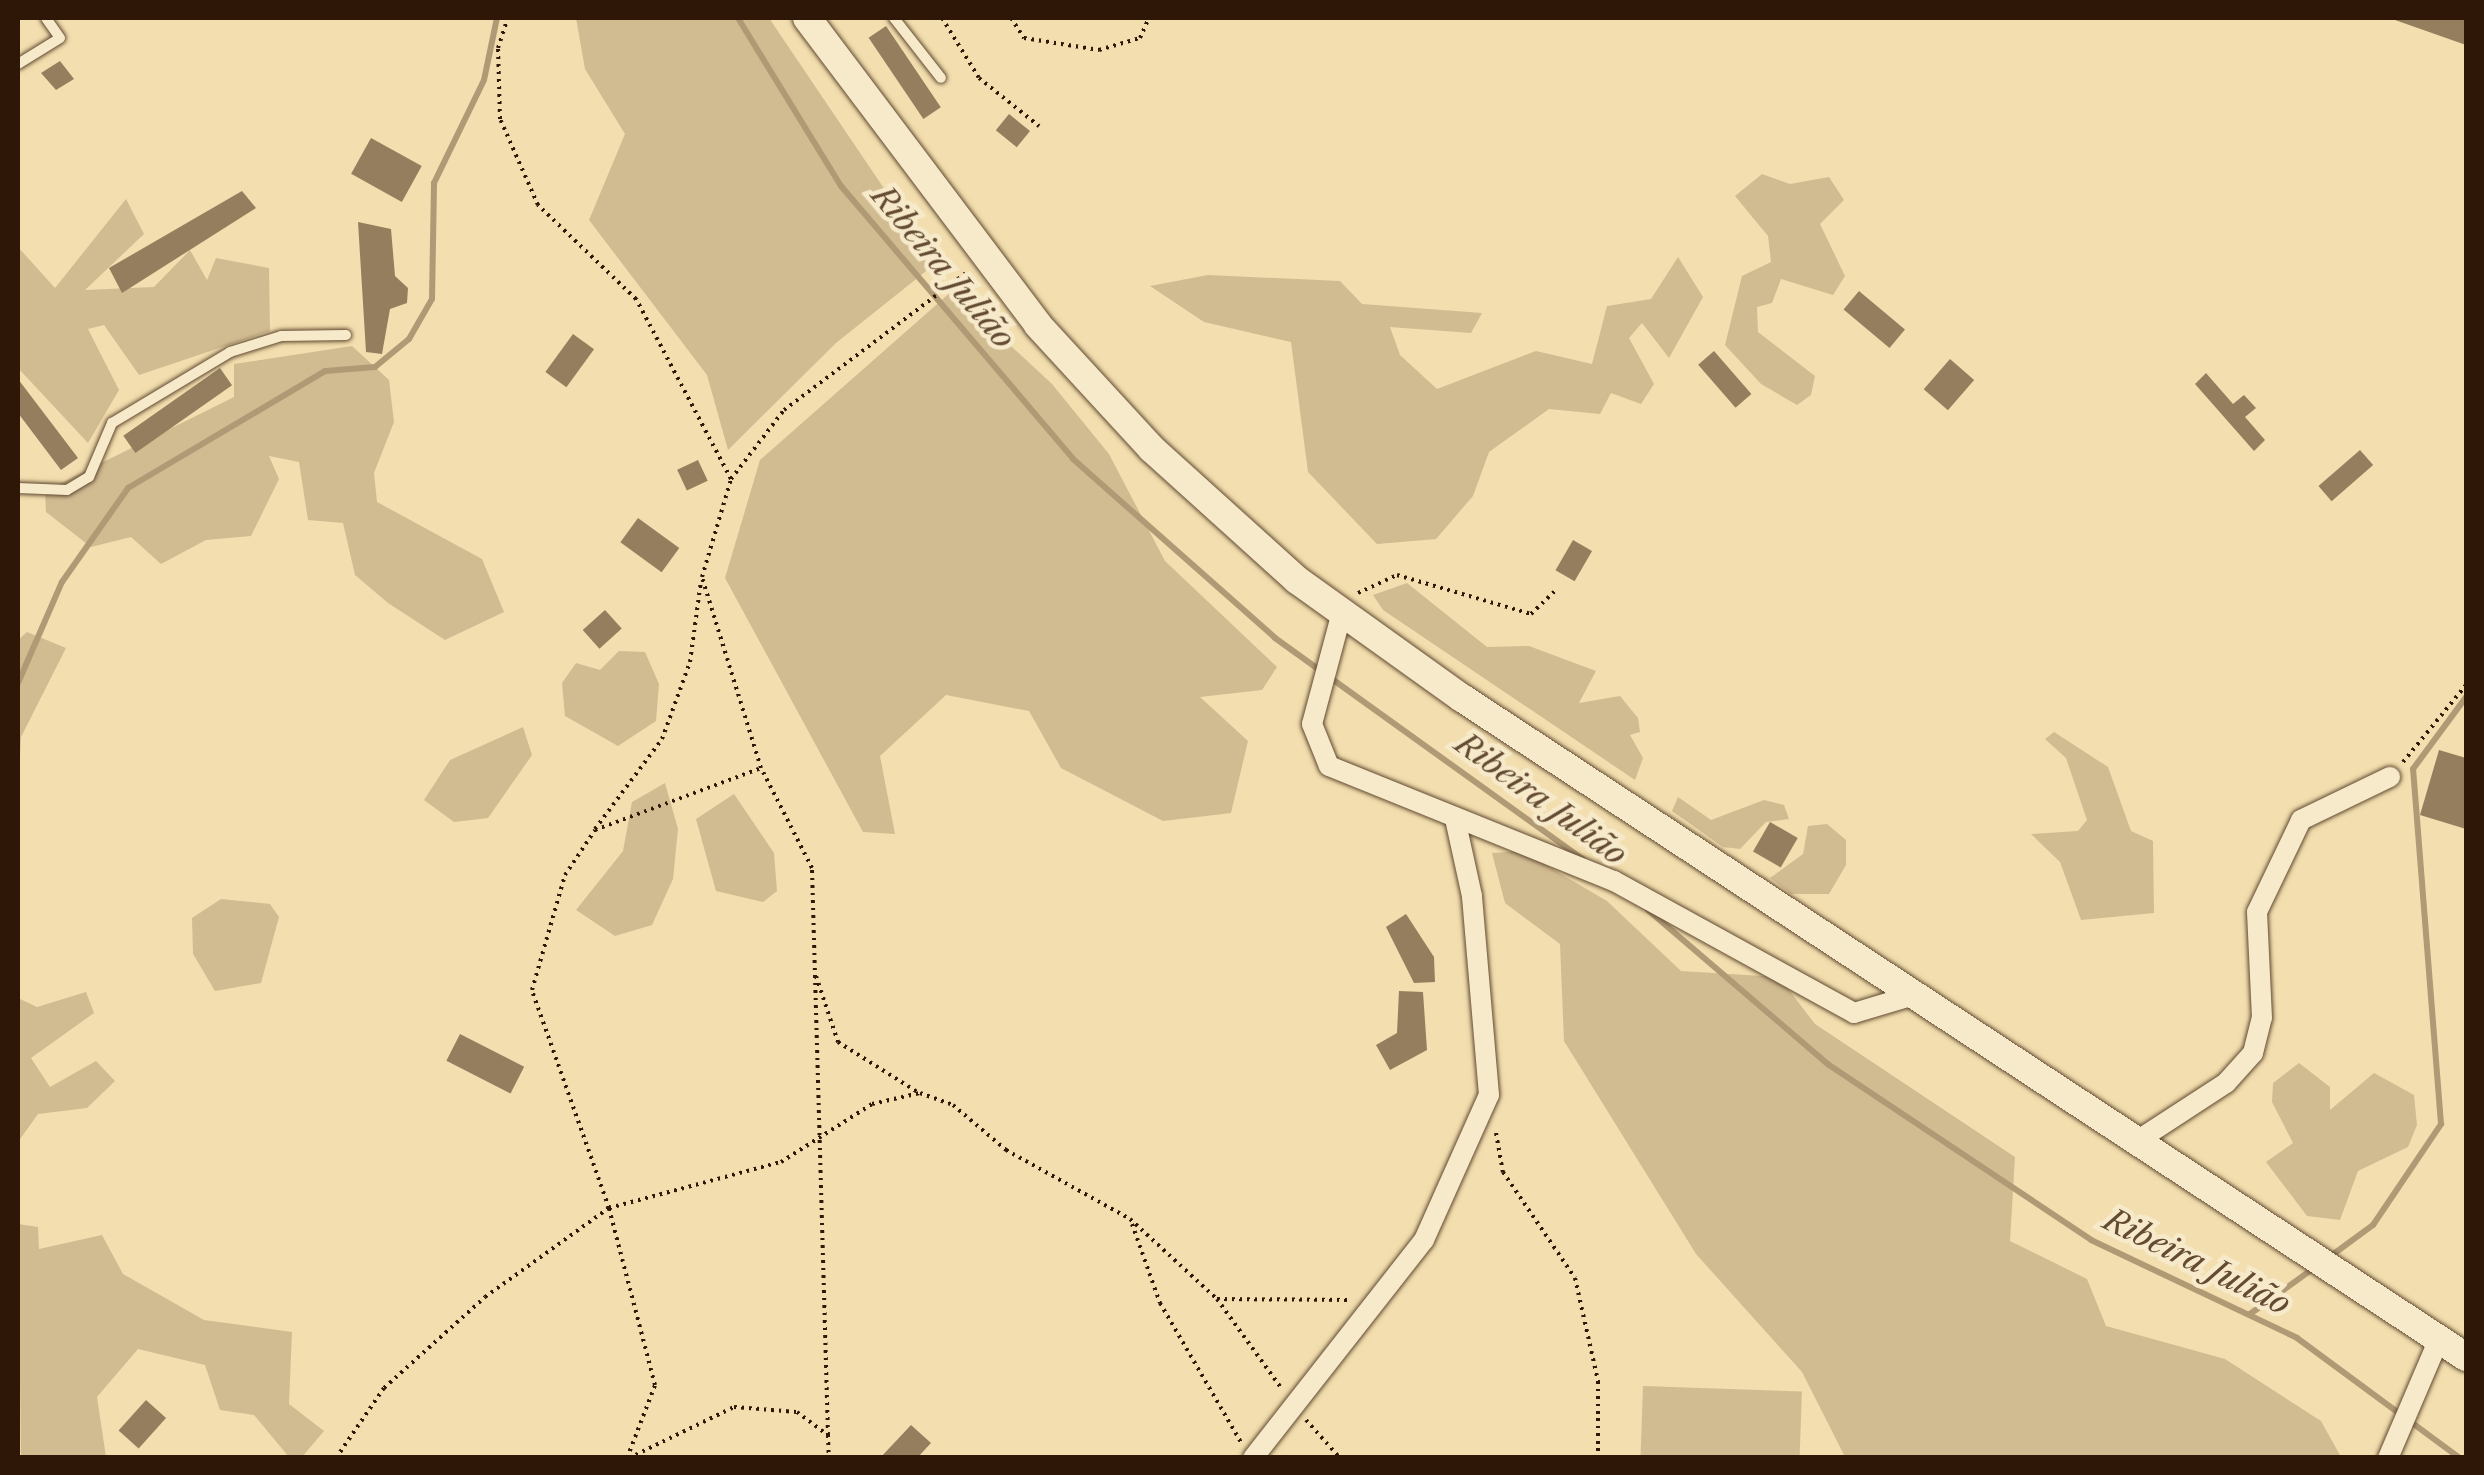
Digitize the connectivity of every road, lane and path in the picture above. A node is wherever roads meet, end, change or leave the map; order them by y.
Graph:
1 (46, 18) edge
2 (508, 18) edge
3 (807, 18) edge
4 (894, 18) edge
5 (942, 18) edge
6 (1011, 18) edge
7 (1149, 18) edge
8 (18, 64) edge
9 (941, 78) dead end
10 (1039, 126) dead end
11 (985, 259) junction
12 (346, 335) dead end
13 (731, 479) junction
14 (18, 488) edge
15 (702, 576) junction
16 (1555, 591) dead end
17 (1342, 612) junction
18 (2466, 685) edge
19 (761, 768) junction
20 (2390, 777) joint
21 (1455, 819) junction
22 (595, 830) junction
23 (813, 966) junction
24 (1914, 995) junction
25 (920, 1093) junction
26 (1489, 1095) junction
27 (823, 1138) junction
28 (2137, 1141) junction
29 (609, 1208) junction
30 (1130, 1220) junction
31 (1382, 1293) junction
32 (1217, 1300) junction
33 (2439, 1339) junction
34 (2466, 1357) edge
35 (1291, 1402) junction
36 (828, 1434) junction
37 (2390, 1454) edge
38 (336, 1458) edge
39 (628, 1458) edge
40 (829, 1458) edge
41 (1250, 1458) edge
42 (1340, 1458) edge
43 (1598, 1458) edge

1 - 8 lane
2 - 13 path
3 - 11 main road
4 - 9 lane
5 - 10 path
6 - 7 path
11 - 13 path
11 - 17 main road
12 - 14 lane
13 - 15 path
15 - 19 path
15 - 22 path
16 - 17 path
17 - 21 street
17 - 24 main road
18 - 20 path
19 - 22 path
19 - 23 path
20 - 28 street
21 - 24 street
21 - 26 street
22 - 29 path
23 - 25 path
23 - 27 path
24 - 28 main road
25 - 27 path
25 - 30 path
26 - 31 street
26 - 43 path
27 - 29 path
27 - 36 path
28 - 33 main road
29 - 38 path
29 - 39 path
30 - 32 path
30 - 41 path
31 - 32 path
31 - 35 street
32 - 35 path
33 - 34 main road
33 - 37 street
35 - 41 street
35 - 42 path
36 - 39 path
36 - 40 path

